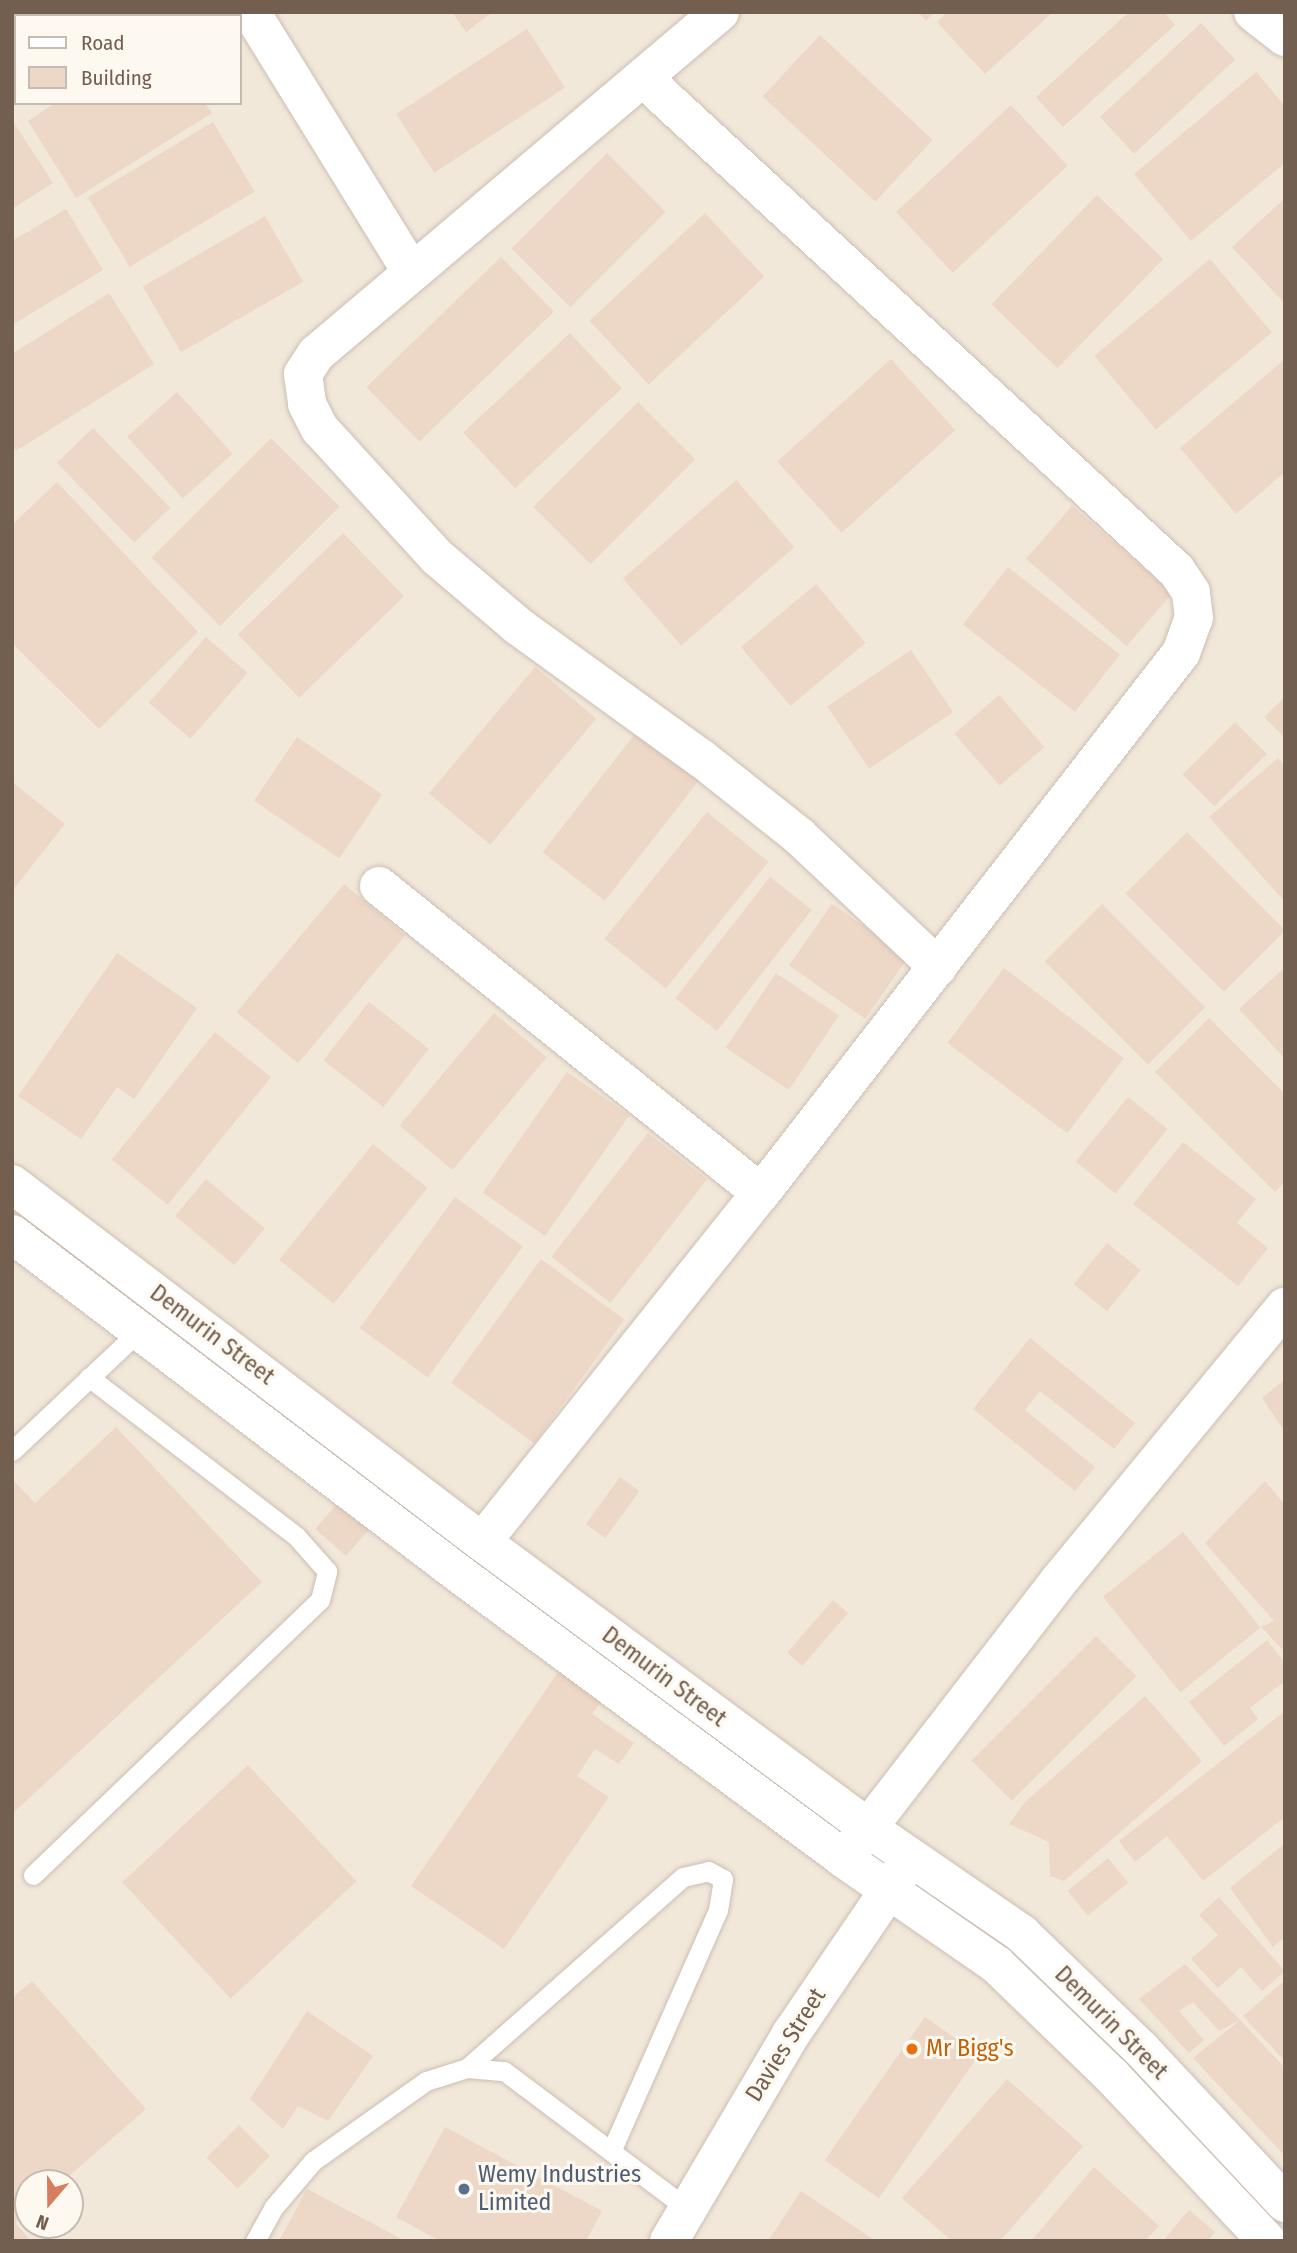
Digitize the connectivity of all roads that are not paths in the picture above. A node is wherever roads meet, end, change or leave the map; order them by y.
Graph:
1 (251, 12) edge
2 (720, 12) edge
3 (1253, 12) edge
4 (1285, 37) edge
5 (643, 78) junction
6 (411, 271) junction
7 (379, 886) dead end
8 (938, 967) junction
9 (12, 1184) edge
10 (761, 1193) junction
11 (12, 1234) edge
12 (1285, 1307) edge
13 (140, 1330) junction
14 (89, 1377) junction
15 (12, 1451) edge
16 (482, 1542) junction
17 (868, 1828) junction
18 (912, 1855) junction
19 (844, 1859) junction
20 (33, 1875) dead end
21 (890, 1888) junction
22 (467, 2068) junction
23 (611, 2151) junction
24 (1285, 2203) edge
25 (688, 2208) junction
26 (255, 2241) edge
27 (669, 2241) edge
28 (1267, 2241) edge

1 - 6 street
2 - 5 street
3 - 4 street
5 - 6 street
5 - 8 street
6 - 8 street
7 - 10 street
8 - 10 street
9 - 16 street, Demurin Street
10 - 16 street
11 - 13 street, Demurin Street
12 - 17 street
13 - 14 lane
13 - 19 street, Demurin Street
14 - 15 lane
14 - 20 lane
16 - 17 street, Demurin Street
17 - 18 street, Demurin Street
17 - 19 street
18 - 21 street, Davies Street
18 - 24 street, Demurin Street
19 - 21 street, Demurin Street
21 - 25 street, Davies Street
21 - 28 street, Demurin Street
22 - 23 lane
22 - 23 lane
22 - 26 lane
23 - 25 lane
25 - 27 street, Davies Street

